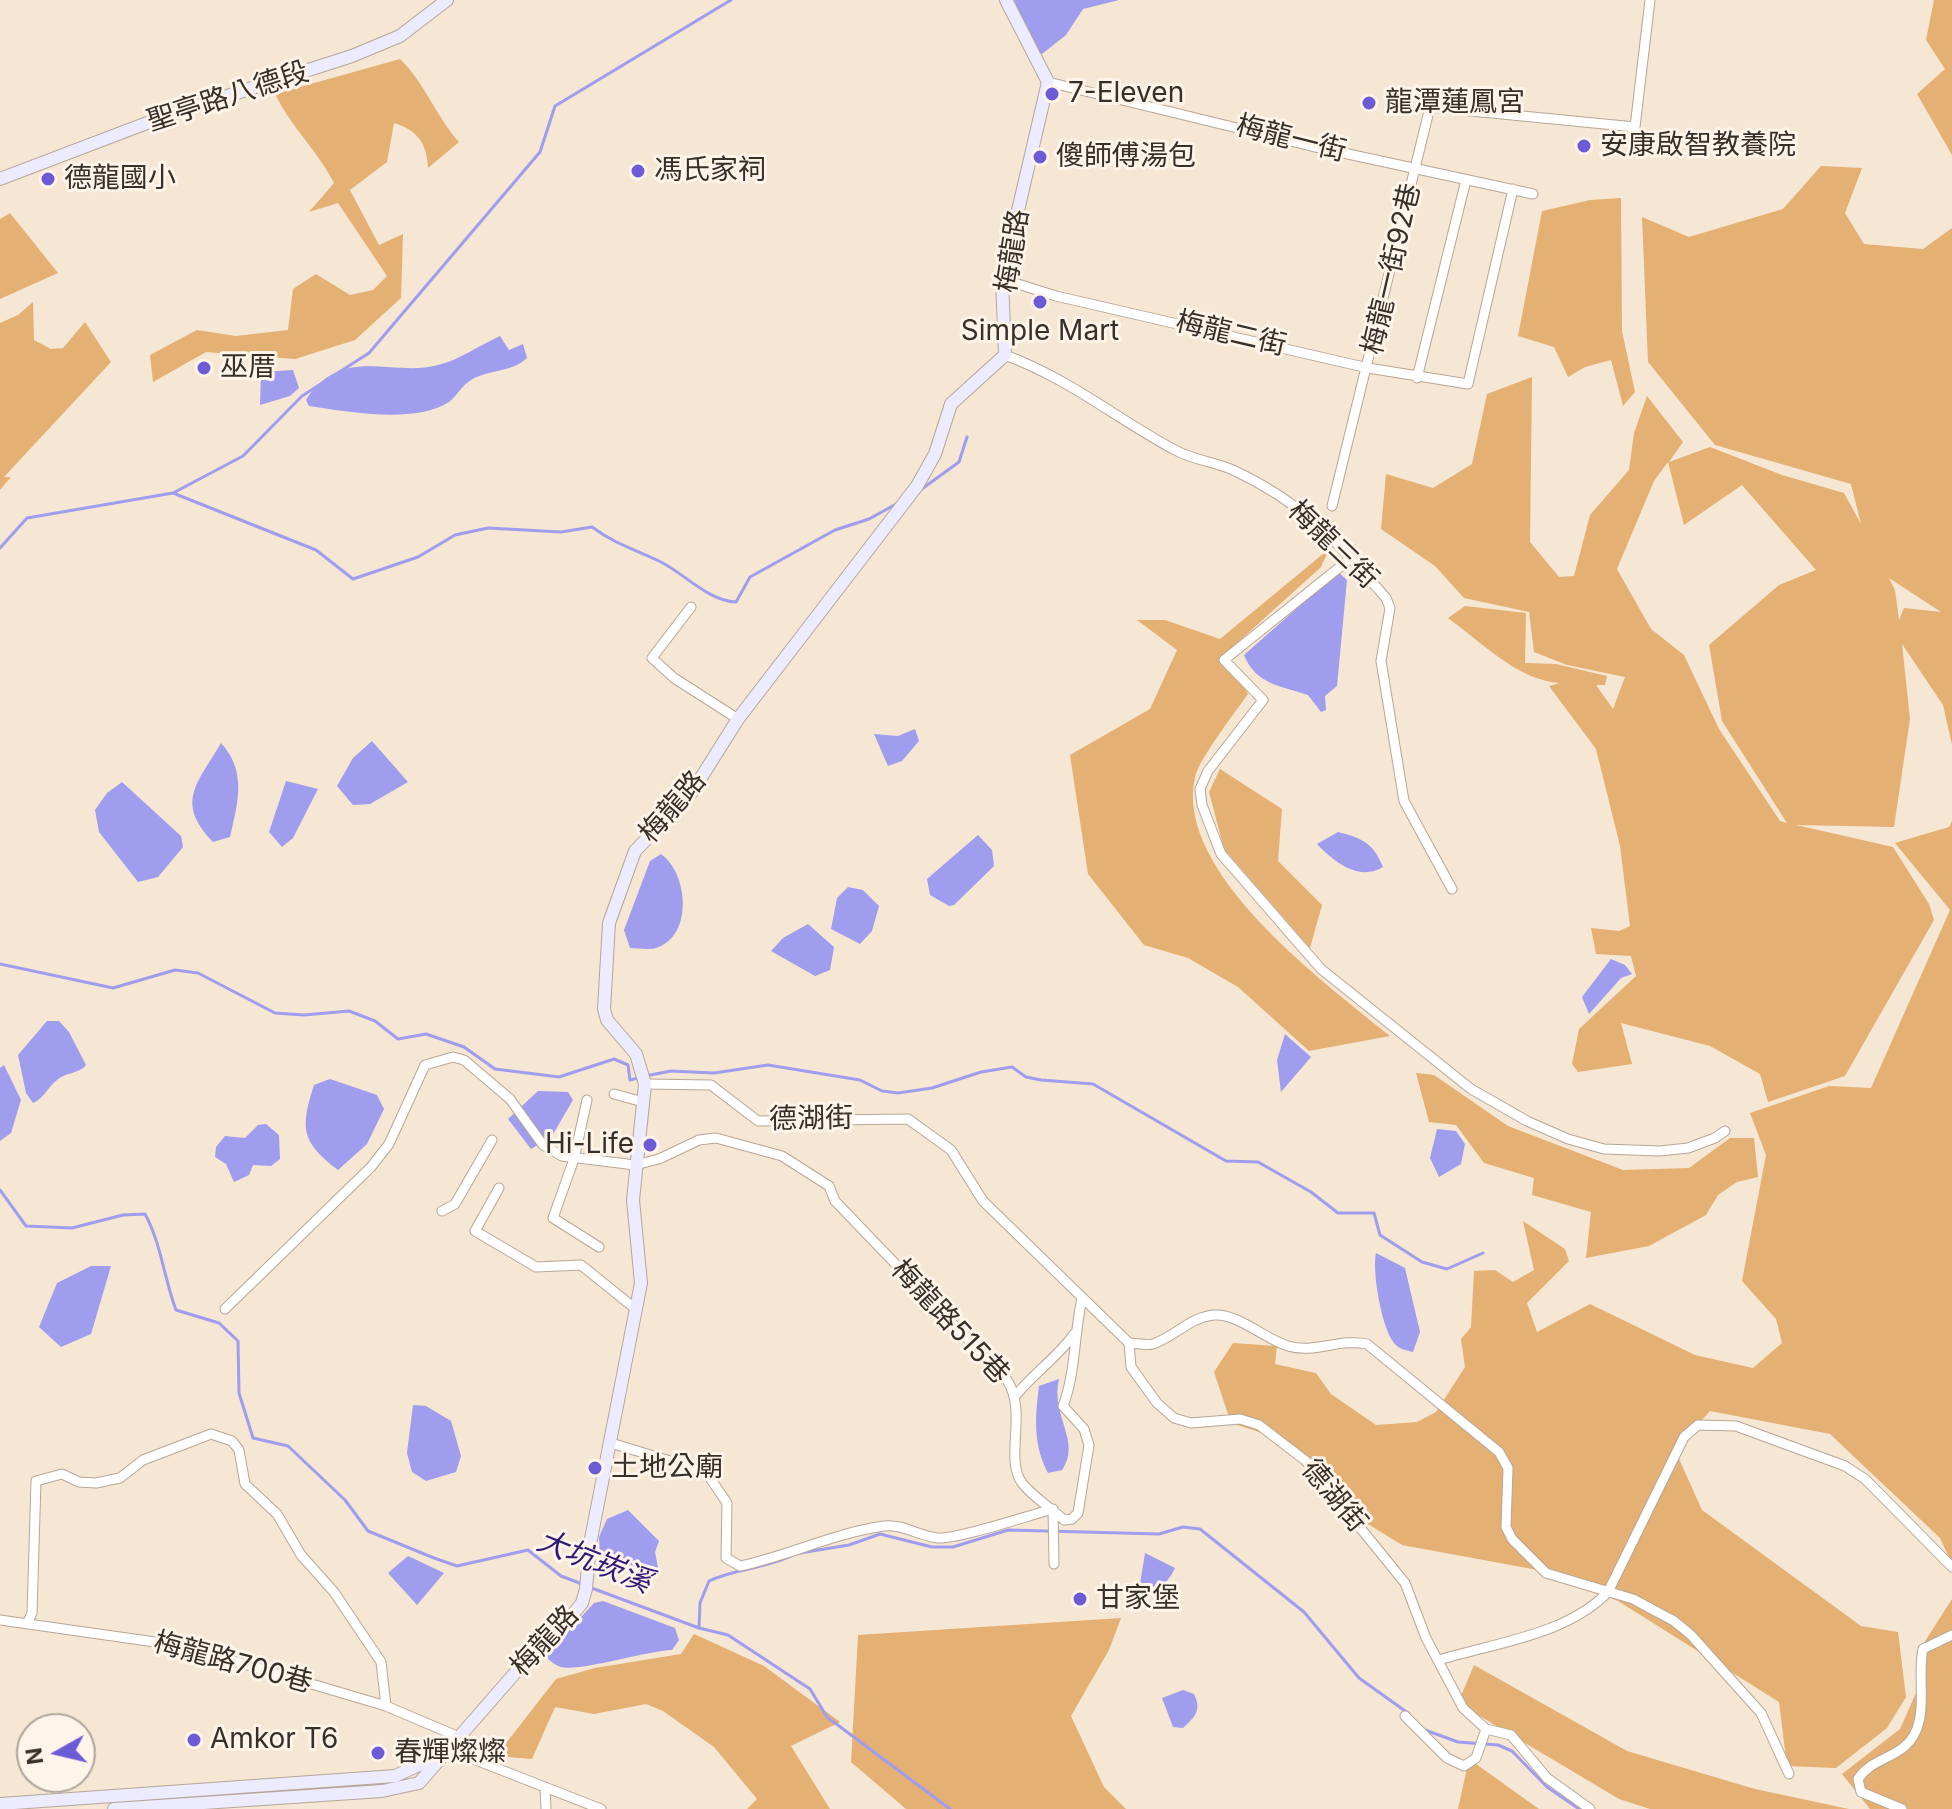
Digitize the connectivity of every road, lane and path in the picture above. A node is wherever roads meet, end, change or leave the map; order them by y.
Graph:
1 (447, 0) edge
2 (1006, 0) edge
3 (1650, 0) edge
4 (1048, 82) junction
5 (1415, 169) junction
6 (0, 179) edge
7 (1466, 180) junction
8 (1513, 189) junction
9 (1533, 194) dead end
10 (1002, 279) junction
11 (1005, 355) junction
12 (1368, 368) junction
13 (1417, 378) junction
14 (1332, 506) dead end
15 (1351, 558) junction
16 (691, 607) dead end
17 (738, 719) junction
18 (1452, 889) dead end
19 (644, 1079) junction
20 (614, 1094) dead end
21 (587, 1100) dead end
22 (643, 1102) junction
23 (1725, 1131) dead end
24 (492, 1140) dead end
25 (574, 1159) junction
26 (635, 1165) junction
27 (499, 1188) dead end
28 (442, 1211) dead end
29 (599, 1247) dead end
30 (1082, 1298) junction
31 (225, 1309) dead end
32 (637, 1310) junction
33 (1074, 1333) junction
34 (1129, 1343) junction
35 (1017, 1394) junction
36 (611, 1443) junction
37 (1053, 1509) junction
38 (1054, 1564) dead end
39 (1952, 1567) edge
40 (1608, 1592) junction
41 (0, 1620) edge
42 (27, 1624) junction
43 (1952, 1635) edge
44 (1439, 1660) junction
45 (386, 1706) junction
46 (1405, 1716) dead end
47 (459, 1737) junction
48 (1484, 1737) junction
49 (450, 1750) junction
50 (1789, 1774) dead end
51 (545, 1787) junction
52 (237, 1799) edge
53 (0, 1804) edge
54 (114, 1809) edge
55 (546, 1809) edge
56 (601, 1809) edge
57 (1590, 1809) edge
58 (1902, 1809) edge

1 - 6 street, 聖亭路八德段
2 - 4 street
3 - 5 street, 梅龍一街92巷
4 - 5 street, 梅龍一街
4 - 10 street, 梅龍路
5 - 7 street, 梅龍一街
5 - 12 street, 梅龍一街92巷
7 - 8 street, 梅龍一街
7 - 13 street
8 - 9 street, 梅龍一街
8 - 13 street, 梅龍二街
10 - 11 street, 梅龍路
10 - 12 street, 梅龍二街
11 - 15 street, 梅龍三街
11 - 17 street, 梅龍路
12 - 13 street, 梅龍二街
12 - 14 street, 梅龍一街92巷
15 - 18 street, 梅龍三街
15 - 23 street
16 - 17 street
17 - 19 street, 梅龍路
19 - 22 street, 梅龍路
19 - 30 street, 德湖街
20 - 22 street
21 - 25 street
22 - 26 street, 梅龍路
24 - 28 street
25 - 26 street, 梅龍路515巷
25 - 29 street
25 - 31 street, 梅龍路515巷
26 - 32 street, 梅龍路
26 - 35 street, 梅龍路515巷
27 - 32 street
30 - 33 street
30 - 34 street, 德湖街
32 - 36 street, 梅龍路
33 - 35 street
33 - 37 street
34 - 40 street
34 - 44 street, 德湖街
35 - 37 street, 梅龍路515巷
36 - 37 street
36 - 47 street, 梅龍路
37 - 38 street
39 - 40 street
40 - 44 street
40 - 50 street
41 - 42 street, 梅龍路700巷
42 - 45 street, 梅龍路700巷
42 - 45 street
43 - 58 street
44 - 48 street, 德湖街
45 - 47 street, 梅龍路700巷
46 - 48 street
47 - 49 street, 梅龍路
48 - 57 street
49 - 51 street
49 - 52 street
51 - 55 street
51 - 56 street
52 - 53 street
52 - 54 street

